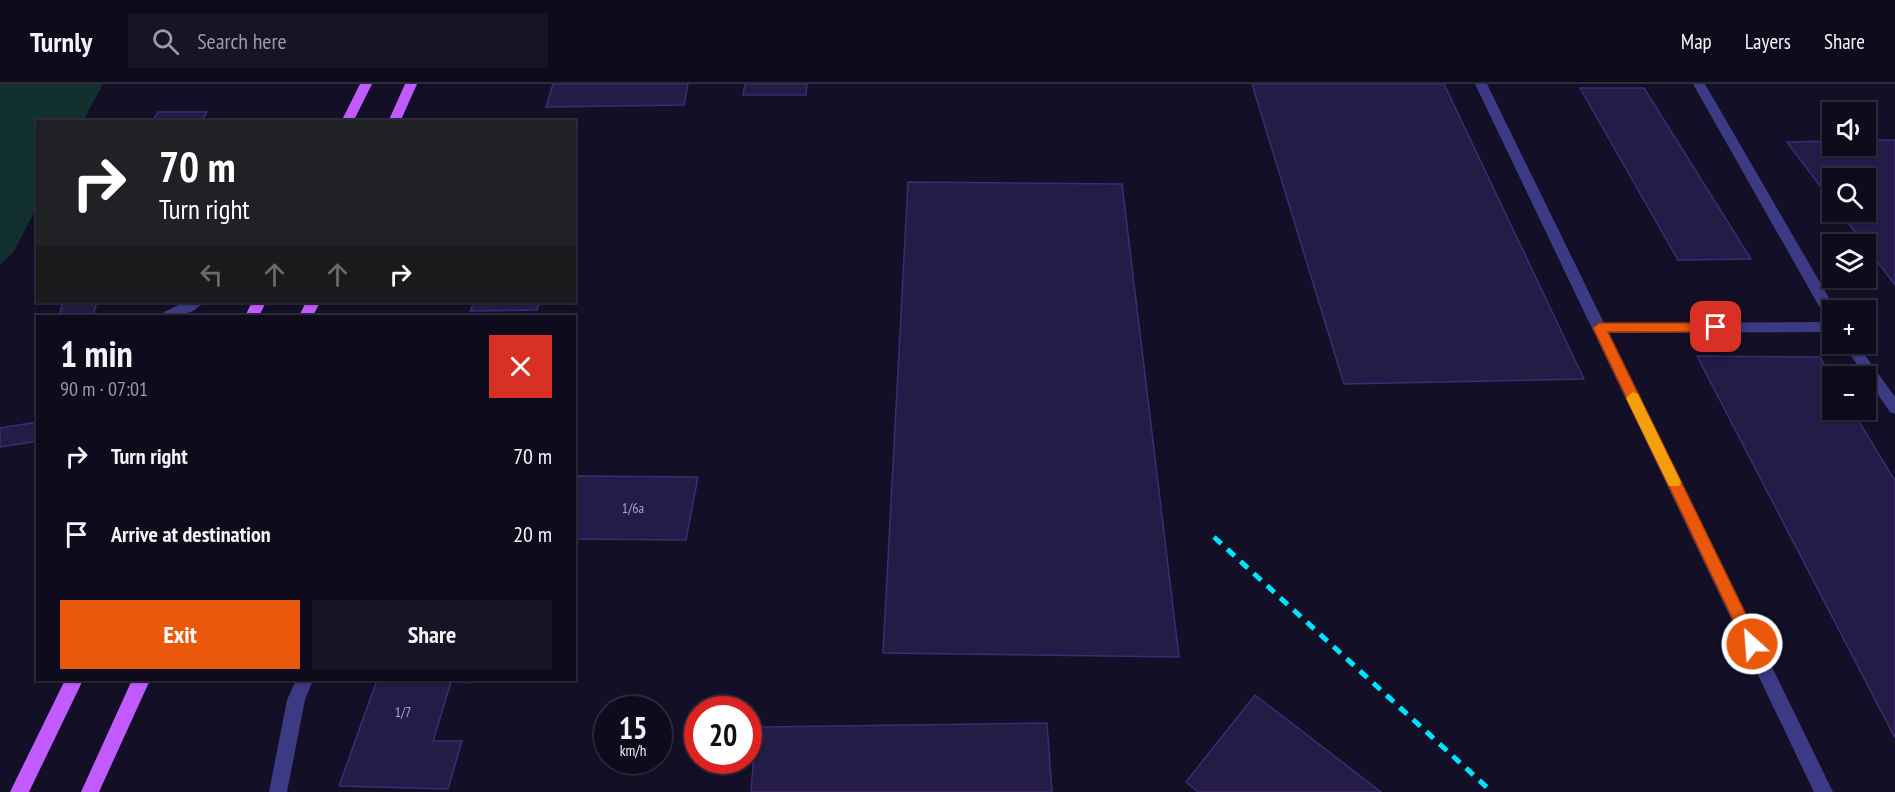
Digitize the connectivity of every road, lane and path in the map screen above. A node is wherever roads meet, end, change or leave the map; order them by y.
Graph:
1 (366, 84) edge
2 (411, 84) edge
3 (1481, 84) edge
4 (1699, 84) edge
5 (348, 120) edge
6 (395, 120) edge
7 (1823, 300) edge
8 (194, 303) edge
9 (171, 315) edge
10 (1822, 327) edge
11 (1599, 328) junction
12 (1857, 354) edge
13 (1895, 408) edge
14 (74, 681) edge
15 (141, 681) edge
16 (304, 681) edge
17 (19, 792) edge
18 (90, 792) edge
19 (278, 792) edge
20 (1824, 792) edge

1 - 5 main road
2 - 6 main road
3 - 11 lane
4 - 7 lane
8 - 9 lane
10 - 11 lane
11 - 20 lane
12 - 13 lane
14 - 17 main road
15 - 18 main road
16 - 19 lane

